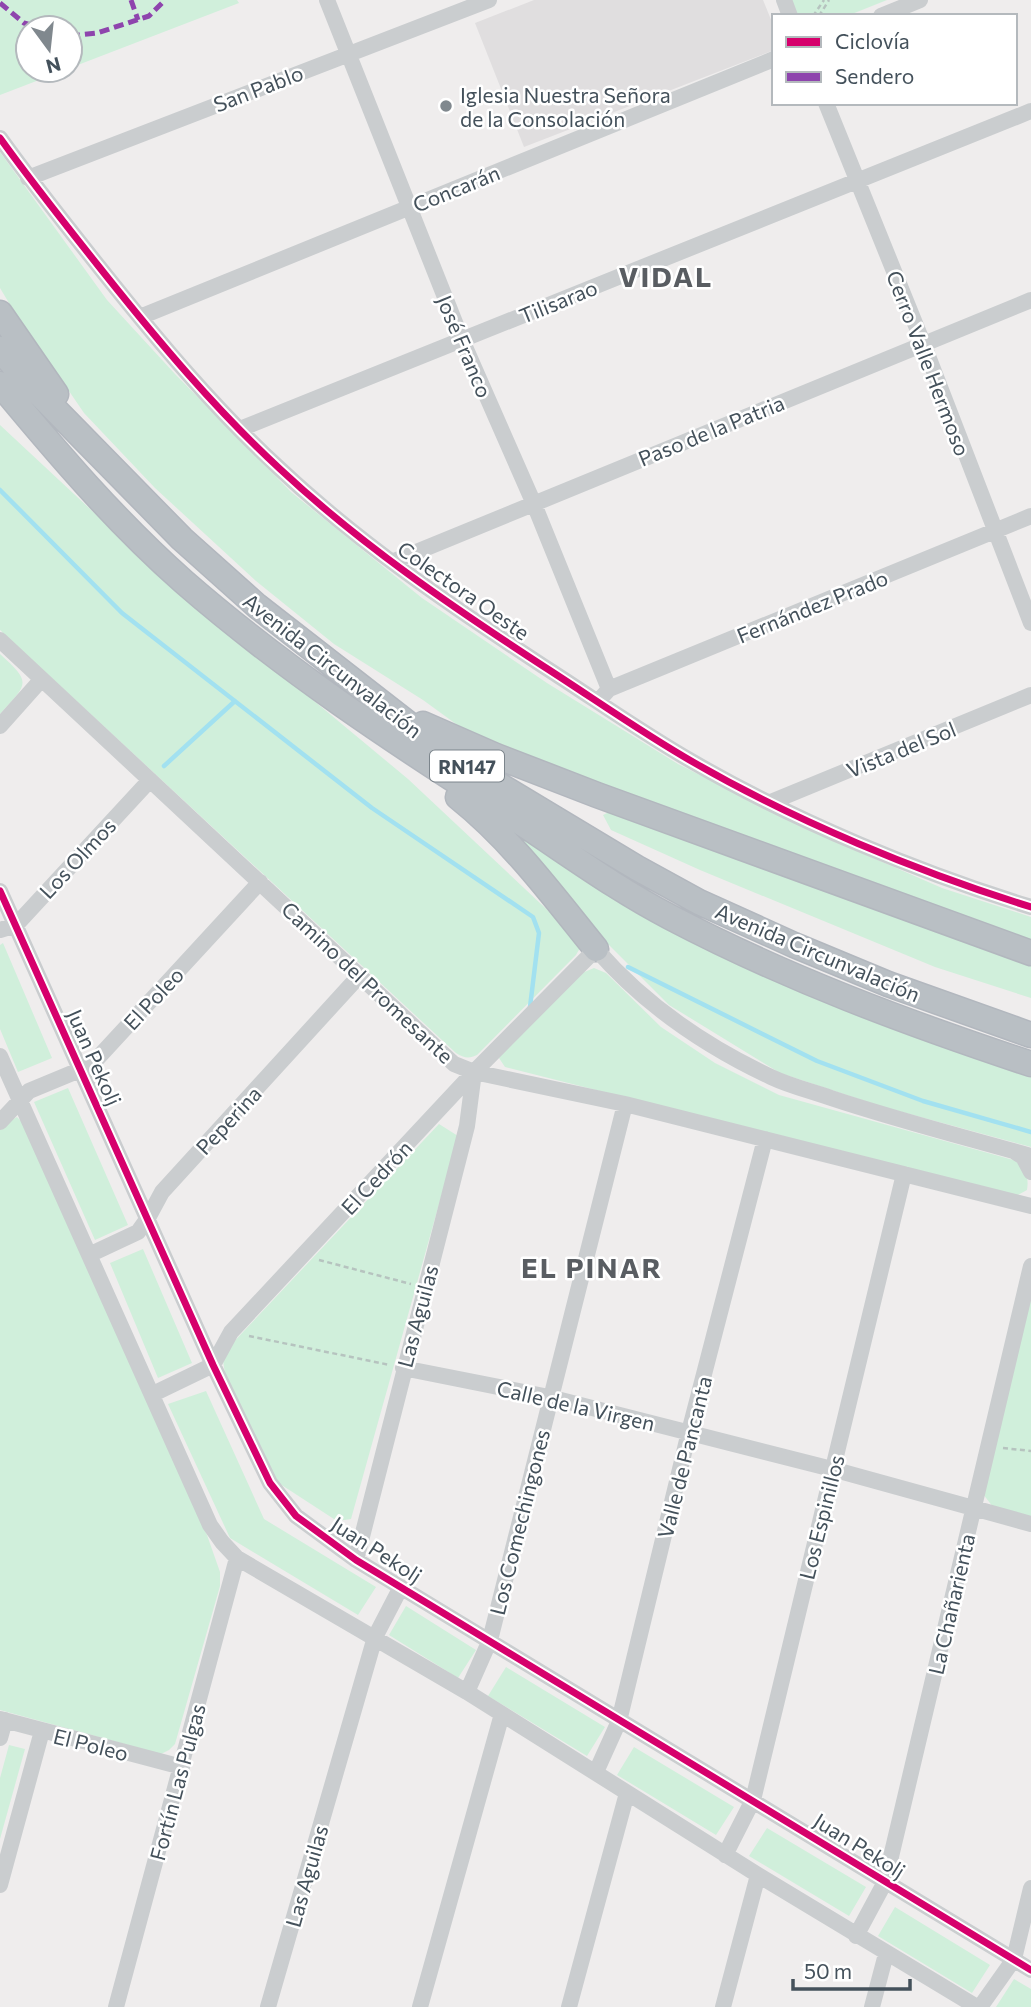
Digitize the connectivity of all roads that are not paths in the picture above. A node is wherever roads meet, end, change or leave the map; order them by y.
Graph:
1 (327, 0) edge
2 (489, 0) edge
3 (920, 0) edge
4 (886, 14) edge
5 (348, 54) junction
6 (772, 60) edge
7 (827, 105) edge
8 (1031, 111) edge
9 (0, 138) edge
10 (28, 177) junction
11 (857, 181) junction
12 (408, 207) junction
13 (1031, 300) edge
14 (0, 313) edge
15 (139, 317) junction
16 (462, 340) junction
17 (923, 343) junction
18 (0, 349) edge
19 (0, 384) edge
20 (0, 410) edge
21 (240, 429) junction
22 (98, 455) junction
23 (79, 479) junction
24 (534, 504) junction
25 (1031, 516) edge
26 (994, 532) junction
27 (392, 562) junction
28 (1031, 623) edge
29 (0, 640) edge
30 (41, 680) junction
31 (603, 695) junction
32 (1031, 695) edge
33 (381, 704) junction
34 (356, 716) junction
35 (0, 726) edge
36 (150, 780) junction
37 (771, 802) junction
38 (260, 882) junction
39 (0, 891) edge
40 (1031, 907) edge
41 (8, 927) edge
42 (596, 948) junction
43 (1031, 953) edge
44 (360, 975) junction
45 (1031, 1035) edge
46 (0, 1056) edge
47 (1031, 1064) edge
48 (82, 1069) junction
49 (474, 1072) junction
50 (20, 1099) junction
51 (625, 1104) junction
52 (0, 1122) edge
53 (765, 1139) junction
54 (1009, 1149) junction
55 (1031, 1156) edge
56 (1031, 1172) edge
57 (904, 1174) junction
58 (1031, 1206) edge
59 (148, 1218) junction
60 (91, 1254) junction
61 (1031, 1266) edge
62 (213, 1365) junction
63 (403, 1368) junction
64 (153, 1394) junction
65 (549, 1397) junction
66 (689, 1432) junction
67 (832, 1469) junction
68 (974, 1508) junction
69 (1031, 1524) edge
70 (237, 1558) junction
71 (356, 1560) junction
72 (401, 1587) junction
73 (375, 1637) junction
74 (490, 1640) junction
75 (467, 1692) junction
76 (502, 1714) junction
77 (3, 1719) edge
78 (619, 1721) junction
79 (42, 1731) junction
80 (0, 1738) edge
81 (181, 1767) junction
82 (596, 1772) junction
83 (627, 1793) junction
84 (753, 1800) junction
85 (725, 1855) junction
86 (758, 1875) junction
87 (885, 1882) junction
88 (0, 1885) edge
89 (1031, 1888) edge
90 (856, 1936) junction
91 (886, 1954) junction
92 (1014, 1959) junction
93 (1031, 1970) edge
94 (117, 2007) edge
95 (268, 2007) edge
96 (420, 2007) edge
97 (569, 2007) edge
98 (723, 2007) edge
99 (872, 2007) edge
100 (979, 2007) edge

1 - 5 street, José Franco
2 - 5 street, San Pablo
3 - 4 street
5 - 10 street, San Pablo
5 - 12 street, José Franco
6 - 12 street, Concarán
7 - 11 street, Cerro Valle Hermoso
8 - 11 street, Tilisarao
9 - 10 street, Colectora Oeste
10 - 15 street, Colectora Oeste
11 - 16 street, Tilisarao
11 - 17 street, Cerro Valle Hermoso
12 - 15 street, Concarán
12 - 16 street, José Franco
13 - 17 street, Paso de la Patria
14 - 22 highway
15 - 21 street, Colectora Oeste
16 - 21 street, Tilisarao
16 - 24 street, José Franco
17 - 24 street, Paso de la Patria
17 - 26 street, Cerro Valle Hermoso
18 - 22 highway, Avenida Circunvalación / RN147
19 - 23 highway, Avenida Circunvalación / RN147
20 - 23 highway
21 - 27 street, Colectora Oeste
22 - 33 highway, Avenida Circunvalación / RN147
23 - 34 highway, Avenida Circunvalación / RN147
24 - 27 street, Paso de la Patria
24 - 31 street, José Franco
25 - 26 street, Fernández Prado
26 - 28 street, Cerro Valle Hermoso
26 - 31 street, Fernández Prado
27 - 31 street, Colectora Oeste
29 - 30 street, Camino del Promesante
30 - 35 street
30 - 36 street, Camino del Promesante
31 - 37 street, Colectora Oeste
32 - 37 street, Vista del Sol
33 - 43 highway
33 - 45 highway, Avenida Circunvalación / RN147
34 - 42 highway
34 - 47 highway, Avenida Circunvalación / RN147
36 - 38 street, Camino del Promesante
36 - 41 street, Los Olmos
37 - 40 street, Colectora Oeste
38 - 44 street, Camino del Promesante
38 - 48 street, El Poleo
39 - 41 street, Juan Pekolj
41 - 48 street, Juan Pekolj
42 - 49 street, El Cedrón
42 - 54 street
44 - 49 street, Camino del Promesante
44 - 59 street, Peperina
46 - 50 street
48 - 50 street, El Poleo
48 - 59 street, Juan Pekolj
49 - 51 street, Camino del Promesante
49 - 62 street, El Cedrón
49 - 63 street, Las Aguilas
50 - 52 street, El Poleo
50 - 60 street
51 - 53 street, Camino del Promesante
51 - 65 street, Los Comechingones
53 - 57 street, Camino del Promesante
53 - 66 street, Valle de Pancanta
54 - 55 street
54 - 56 street
57 - 58 street, Camino del Promesante
57 - 67 street, Los Espinillos
59 - 60 street, Peperina
59 - 62 street, Juan Pekolj
60 - 64 street
61 - 68 street, La Chañarienta
62 - 64 street
62 - 71 street, Juan Pekolj
63 - 65 street, Calle de la Virgen
63 - 71 street, Las Aguilas
64 - 70 street
65 - 66 street, Calle de la Virgen
65 - 74 street, Los Comechingones
66 - 67 street, Calle de la Virgen
66 - 78 street, Valle de Pancanta
67 - 68 street, Calle de la Virgen
67 - 84 street, Los Espinillos
68 - 69 street, Calle de la Virgen
68 - 87 street, La Chañarienta
70 - 73 street
70 - 81 street, Fortín Las Pulgas
71 - 72 street, Juan Pekolj
72 - 73 street, Las Aguilas
72 - 74 street, Juan Pekolj
73 - 75 street
73 - 95 street, Las Aguilas
74 - 75 street, Los Comechingones
74 - 78 street, Juan Pekolj
75 - 76 street
76 - 82 street
76 - 96 street
77 - 79 street, El Poleo
77 - 80 street
78 - 82 street, Valle de Pancanta
78 - 84 street, Juan Pekolj
79 - 81 street, El Poleo
79 - 88 street
81 - 94 street, Fortín Las Pulgas
82 - 83 street
83 - 85 street
83 - 97 street
84 - 85 street, Los Espinillos
84 - 87 street, Juan Pekolj
85 - 86 street
86 - 90 street
86 - 98 street
87 - 90 street, La Chañarienta
87 - 92 street, Juan Pekolj
89 - 92 street
90 - 91 street
91 - 99 street
91 - 100 street
92 - 93 street, Juan Pekolj
92 - 100 street

